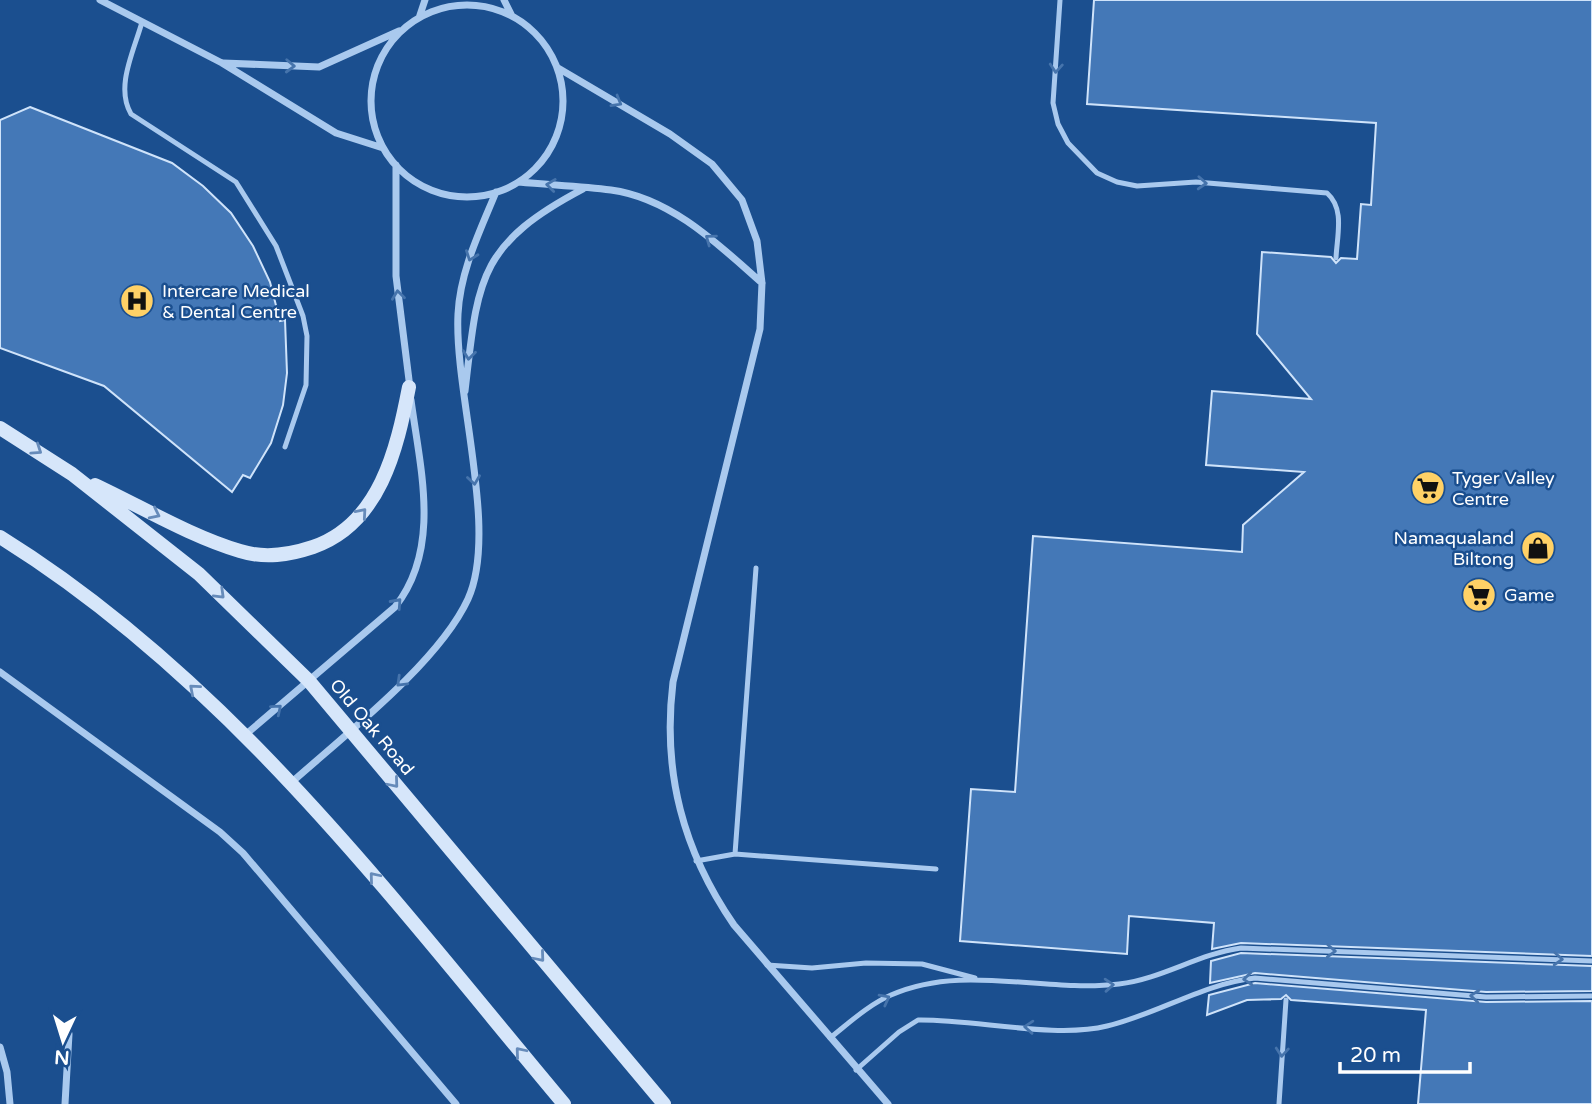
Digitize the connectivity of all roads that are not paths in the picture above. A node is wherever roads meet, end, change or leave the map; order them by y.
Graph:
1 (100, 0) edge
2 (425, 0) edge
3 (504, 0) edge
4 (1060, 0) edge
5 (512, 16) junction
6 (419, 18) junction
7 (142, 22) junction
8 (403, 29) junction
9 (222, 63) junction
10 (558, 68) junction
11 (383, 148) junction
12 (396, 165) junction
13 (519, 182) junction
14 (583, 189) junction
15 (496, 192) junction
16 (1336, 258) dead end
17 (762, 283) junction
18 (410, 387) junction
19 (464, 402) junction
20 (0, 429) edge
21 (285, 447) dead end
22 (72, 474) junction
23 (0, 537) edge
24 (756, 568) dead end
25 (0, 672) edge
26 (309, 681) junction
27 (350, 731) junction
28 (244, 736) junction
29 (292, 782) junction
30 (736, 854) junction
31 (696, 861) junction
32 (936, 869) dead end
33 (1592, 961) edge
34 (767, 965) junction
35 (979, 979) junction
36 (1592, 996) edge
37 (1286, 1000) dead end
38 (69, 1034) dead end
39 (830, 1038) junction
40 (0, 1047) edge
41 (856, 1070) junction
42 (10, 1104) edge
43 (65, 1104) edge
44 (456, 1104) edge
45 (564, 1104) edge
46 (664, 1104) edge
47 (888, 1104) edge
48 (1279, 1104) edge

1 - 7 street
2 - 6 street
3 - 5 street
4 -> 16 lane
5 - 6 street
5 - 10 street
6 - 8 street
7 - 9 street
7 - 21 lane
9 -> 8 street
8 - 11 street
9 - 11 street
10 - 13 street
10 -> 17 street
11 - 12 street
12 - 15 street
18 -> 12 street
14 -> 13 street
13 - 15 street
17 -> 14 street
14 -> 19 street
15 -> 19 street
17 - 31 street
22 -> 18 main road
26 -> 18 street
19 -> 27 street
20 -> 22 main road, Old Oak Road
22 -> 26 main road, Old Oak Road
28 -> 23 main road
24 - 30 lane
25 - 44 street
26 - 27 main road, Old Oak Road
28 -> 26 street
27 - 29 street
27 -> 46 main road, Old Oak Road
28 - 29 main road
45 -> 29 main road
30 - 31 lane
30 - 32 lane
31 - 34 street
35 -> 33 lane
34 - 35 lane
34 - 39 street
39 -> 35 lane
36 -> 41 lane
37 -> 48 lane
38 - 43 street
39 - 41 street
40 - 42 street
41 - 47 street

